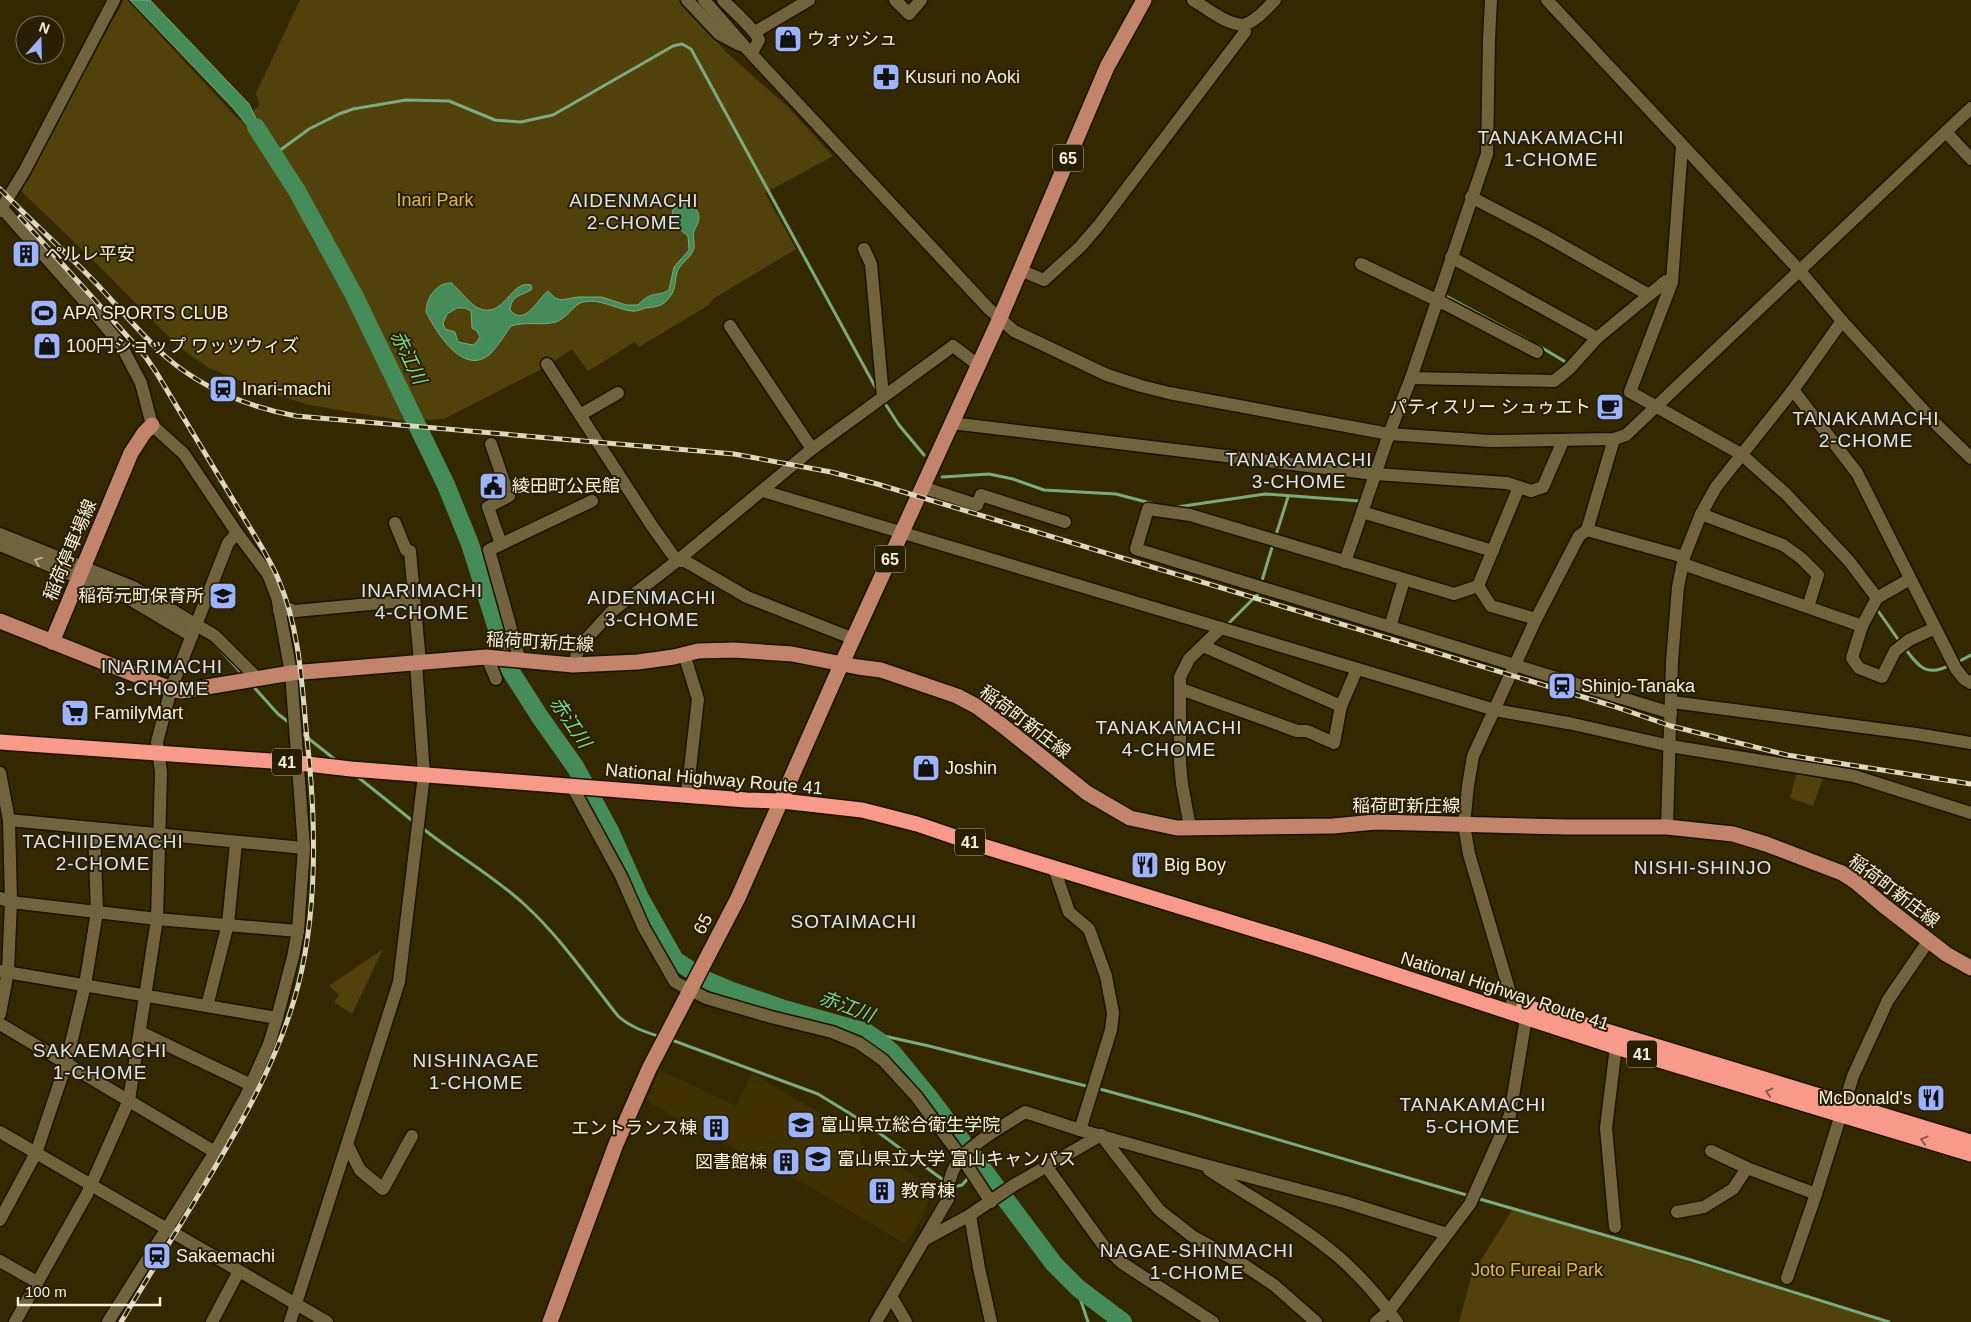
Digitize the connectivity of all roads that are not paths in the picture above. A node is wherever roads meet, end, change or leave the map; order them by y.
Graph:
1 (114, 0) edge
2 (687, 0) edge
3 (704, 0) edge
4 (723, 0) edge
5 (807, 0) edge
6 (895, 0) edge
7 (920, 0) edge
8 (1144, 0) edge
9 (1193, 0) edge
10 (1275, 0) edge
11 (1491, 0) edge
12 (1546, 0) edge
13 (1244, 25) junction
14 (756, 32) junction
15 (749, 51) junction
16 (1971, 108) edge
17 (1946, 132) junction
18 (1682, 146) junction
19 (1971, 159) edge
20 (1472, 197) junction
21 (1, 208) edge
22 (864, 248) dead end
23 (1451, 257) junction
24 (1361, 264) dead end
25 (1020, 270) junction
26 (1800, 272) junction
27 (1672, 281) junction
28 (1649, 295) junction
29 (1437, 300) junction
30 (1000, 318) junction
31 (1842, 321) junction
32 (730, 326) dead end
33 (1597, 338) junction
34 (1537, 352) dead end
35 (547, 364) dead end
36 (978, 365) junction
37 (1411, 378) junction
38 (1794, 390) junction
39 (618, 393) dead end
40 (883, 397) junction
41 (1656, 407) junction
42 (580, 415) junction
43 (952, 423) junction
44 (152, 425) junction
45 (1389, 434) junction
46 (1614, 439) junction
47 (1563, 441) junction
48 (491, 444) dead end
49 (812, 449) junction
50 (1741, 454) junction
51 (1971, 458) edge
52 (1375, 474) junction
53 (922, 487) junction
54 (1519, 487) junction
55 (763, 491) junction
56 (592, 501) dead end
57 (1362, 512) junction
58 (1701, 514) junction
59 (1065, 522) dead end
60 (395, 523) dead end
61 (1586, 530) junction
62 (237, 533) junction
63 (902, 533) junction
64 (0, 534) edge
65 (501, 544) junction
66 (0, 545) edge
67 (1493, 551) junction
68 (1684, 560) junction
69 (677, 561) junction
70 (1345, 562) junction
71 (80, 572) junction
72 (1910, 579) junction
73 (1404, 580) junction
74 (1478, 586) junction
75 (1877, 598) junction
76 (414, 600) junction
77 (1808, 607) junction
78 (279, 611) junction
79 (1536, 619) junction
80 (0, 621) edge
81 (1862, 626) junction
82 (1390, 627) junction
83 (1221, 628) junction
84 (1935, 628) junction
85 (194, 630) junction
86 (854, 639) junction
87 (52, 642) junction
88 (1203, 646) junction
89 (684, 654) junction
90 (487, 657) junction
91 (520, 661) junction
92 (418, 663) junction
93 (842, 664) junction
94 (574, 665) junction
95 (1515, 665) junction
96 (1357, 669) junction
97 (291, 673) junction
98 (258, 679) junction
99 (496, 679) dead end
100 (1971, 683) edge
101 (171, 689) junction
102 (1180, 689) junction
103 (1341, 706) junction
104 (1671, 708) junction
105 (1495, 710) junction
106 (0, 742) edge
107 (1971, 743) edge
108 (1670, 746) junction
109 (158, 754) junction
110 (299, 763) junction
111 (0, 773) edge
112 (424, 774) junction
113 (572, 786) junction
114 (687, 795) junction
115 (782, 801) junction
116 (1971, 813) edge
117 (9, 820) junction
118 (1464, 825) junction
119 (1190, 827) junction
120 (1667, 827) junction
121 (94, 829) junction
122 (160, 835) junction
123 (236, 842) junction
124 (304, 848) junction
125 (1054, 868) junction
126 (6, 900) edge
127 (97, 912) junction
128 (157, 918) junction
129 (228, 924) junction
130 (298, 931) junction
131 (1929, 940) junction
132 (1315, 948) junction
133 (1971, 968) edge
134 (4, 971) edge
135 (85, 985) junction
136 (690, 988) junction
137 (146, 996) junction
138 (1513, 1003) junction
139 (207, 1006) junction
140 (0, 1014) edge
141 (1525, 1017) junction
142 (277, 1018) junction
143 (0, 1024) edge
144 (140, 1032) junction
145 (1617, 1041) junction
146 (66, 1064) junction
147 (250, 1085) junction
148 (129, 1100) junction
149 (1843, 1109) junction
150 (1080, 1130) junction
151 (0, 1132) edge
152 (1101, 1135) junction
153 (412, 1136) dead end
154 (1971, 1142) edge
155 (346, 1144) junction
156 (1711, 1151) dead end
157 (214, 1152) junction
158 (36, 1153) junction
159 (1971, 1154) edge
160 (962, 1158) junction
161 (1201, 1164) junction
162 (1046, 1166) junction
163 (1746, 1168) junction
164 (90, 1184) junction
165 (1816, 1194) junction
166 (991, 1202) junction
167 (1677, 1212) dead end
168 (970, 1215) junction
169 (0, 1220) edge
170 (1615, 1227) dead end
171 (167, 1229) junction
172 (1447, 1234) junction
173 (924, 1240) junction
174 (0, 1261) edge
175 (239, 1271) junction
176 (1787, 1278) dead end
177 (37, 1282) junction
178 (891, 1296) junction
179 (295, 1303) junction
180 (1389, 1311) junction
181 (15, 1322) edge
182 (108, 1322) edge
183 (212, 1322) edge
184 (290, 1322) edge
185 (327, 1322) edge
186 (550, 1322) edge
187 (876, 1322) edge
188 (906, 1322) edge
189 (992, 1322) edge
190 (1212, 1322) edge
191 (1316, 1322) edge
192 (1376, 1322) edge
193 (1397, 1322) edge

1 - 21 street
2 - 15 street
3 - 15 street
4 - 14 street
5 - 14 street
6 - 7 street
8 - 25 main road, 65 / 65
9 - 13 street
10 - 13 street
11 - 20 street
12 - 18 street
13 - 25 street
14 - 15 street
15 - 30 street
16 - 17 street
17 - 19 street
17 - 26 street
18 - 26 street
18 - 27 street
20 - 23 street
20 - 28 street
21 - 44 street
22 - 40 street
23 - 29 street
23 - 33 street
24 - 29 street
25 - 30 main road, 65 / 65
26 - 31 street
26 - 41 street
27 - 28 street
27 - 41 street
28 - 33 street
29 - 34 street
29 - 37 street
30 - 36 main road, 65 / 65
30 - 45 street
31 - 38 street
31 - 51 street
32 - 49 street
33 - 37 street
35 - 42 street
36 - 40 street
36 - 43 main road, 65 / 65
37 - 45 street
38 - 50 street
38 - 72 street
39 - 42 street
40 - 49 street
41 - 46 street
41 - 50 street
42 - 69 street
43 - 52 street
43 - 53 main road, 65 / 65
44 - 62 street
44 - 71 main road, 稲荷停車場線
45 - 47 street
45 - 52 street
46 - 47 street
46 - 61 street
47 - 54 street
48 - 65 street
49 - 55 street
50 - 58 street
50 - 75 street
52 - 54 street
52 - 57 street
53 - 59 street
53 - 63 main road, 65 / 65
54 - 67 street
55 - 63 street
55 - 69 street
56 - 65 street
57 - 67 street
57 - 70 street
58 - 68 street
58 - 77 street
60 - 76 street
61 - 68 street
61 - 79 street
62 - 78 street
62 - 85 street
63 - 83 street
63 - 86 main road, 65 / 65
64 - 71 street
65 - 91 street
71 -> 66 street
67 - 74 street
68 - 77 street
68 - 104 street
69 - 86 street
69 - 94 street
70 - 73 street
70 - 82 street
71 - 85 street
71 - 87 main road, 稲荷停車場線
72 - 75 street
72 - 84 street
73 - 74 street
73 - 82 street
74 - 79 street
75 - 81 street
76 - 78 street
76 - 92 street
77 - 81 street
78 - 97 street
79 - 95 street
80 - 87 main road
81 - 84 street
82 - 95 street
83 - 88 street
83 - 96 street
84 - 100 street
85 - 98 street
85 - 101 street
86 - 93 main road, 65 / 65
87 - 101 main road, 稲荷町新庄線
88 - 102 street
88 - 103 street
89 - 93 main road, 稲荷町新庄線
89 - 94 main road, 稲荷町新庄線
89 - 114 street
90 - 91 main road, 稲荷町新庄線
90 - 92 main road, 稲荷町新庄線
90 - 99 street
91 - 94 main road, 稲荷町新庄線
92 - 97 main road, 稲荷町新庄線
92 - 112 street
93 - 115 main road, 65 / 65
93 - 119 main road, 稲荷町新庄線
95 - 104 street
95 - 105 street
96 - 103 street
96 - 105 street
97 - 98 main road, 稲荷町新庄線
97 - 110 street
98 - 101 main road, 稲荷町新庄線
101 - 109 street
102 - 103 street
102 - 119 street
104 - 107 street
104 - 108 street
105 - 108 street
105 - 118 street
106 - 109 highway, National Highway Route 41 / 41
108 - 116 street
108 - 120 street
109 - 110 highway, National Highway Route 41 / 41
109 - 122 street
110 - 112 highway, National Highway Route 41 / 41
110 - 124 street
111 - 117 street
112 - 113 highway, National Highway Route 41 / 41
112 - 155 street
113 - 114 highway, National Highway Route 41 / 41
113 - 136 street
114 - 115 highway, National Highway Route 41 / 41
115 - 125 highway, National Highway Route 41 / 41
115 - 136 main road, 65 / 65
117 - 121 street
117 - 126 street
118 - 119 main road, 稲荷町新庄線
118 - 120 main road, 稲荷町新庄線
118 - 138 street
120 - 131 main road, 稲荷町新庄線
121 - 122 street
121 - 127 street
122 - 123 street
122 - 128 street
123 - 124 street
123 - 129 street
124 - 130 street
125 - 132 highway, National Highway Route 41 / 41
125 - 150 street
126 - 127 street
126 - 134 street
127 - 128 street
127 - 135 street
128 - 129 street
128 - 137 street
129 - 130 street
129 - 139 street
130 - 142 street
131 - 133 main road, 稲荷町新庄線
131 - 149 street
132 - 138 highway, National Highway Route 41 / 41
132 - 141 highway, National Highway Route 41 / 41
134 - 135 street
134 - 140 street
135 - 137 street
135 - 146 street
136 - 160 street
136 - 186 main road, 65 / 65
137 - 139 street
137 - 144 street
138 - 141 street
138 - 145 highway, National Highway Route 41 / 41
139 - 142 street
141 - 145 highway, National Highway Route 41 / 41
141 - 172 street
142 - 147 street
143 - 146 street
144 - 147 street
144 - 148 street
145 - 149 highway, National Highway Route 41 / 41
145 - 170 street
146 - 148 street
146 - 158 street
147 - 157 street
148 - 157 street
148 - 164 street
149 - 154 highway, National Highway Route 41 / 41
159 -> 149 highway, National Highway Route 41 / 41
149 - 165 street
150 - 152 street
150 - 160 street
151 - 158 street
152 - 161 street
152 - 162 street
152 - 191 street
153 - 155 street
155 - 179 street
156 - 163 street
157 - 171 street
158 - 164 street
158 - 169 street
160 - 166 street
160 - 173 street
161 - 172 street
161 - 180 street
162 - 166 street
162 - 190 street
163 - 165 street
163 - 167 street
164 - 171 street
164 - 177 street
165 - 176 street
166 - 168 street
168 - 173 street
168 - 189 street
171 - 175 street
171 - 182 street
172 - 180 street
173 - 178 street
174 - 177 street
175 - 179 street
175 - 183 street
177 - 181 street
178 - 187 street
178 - 188 street
179 - 184 street
179 - 185 street
180 - 192 street
180 - 193 street

